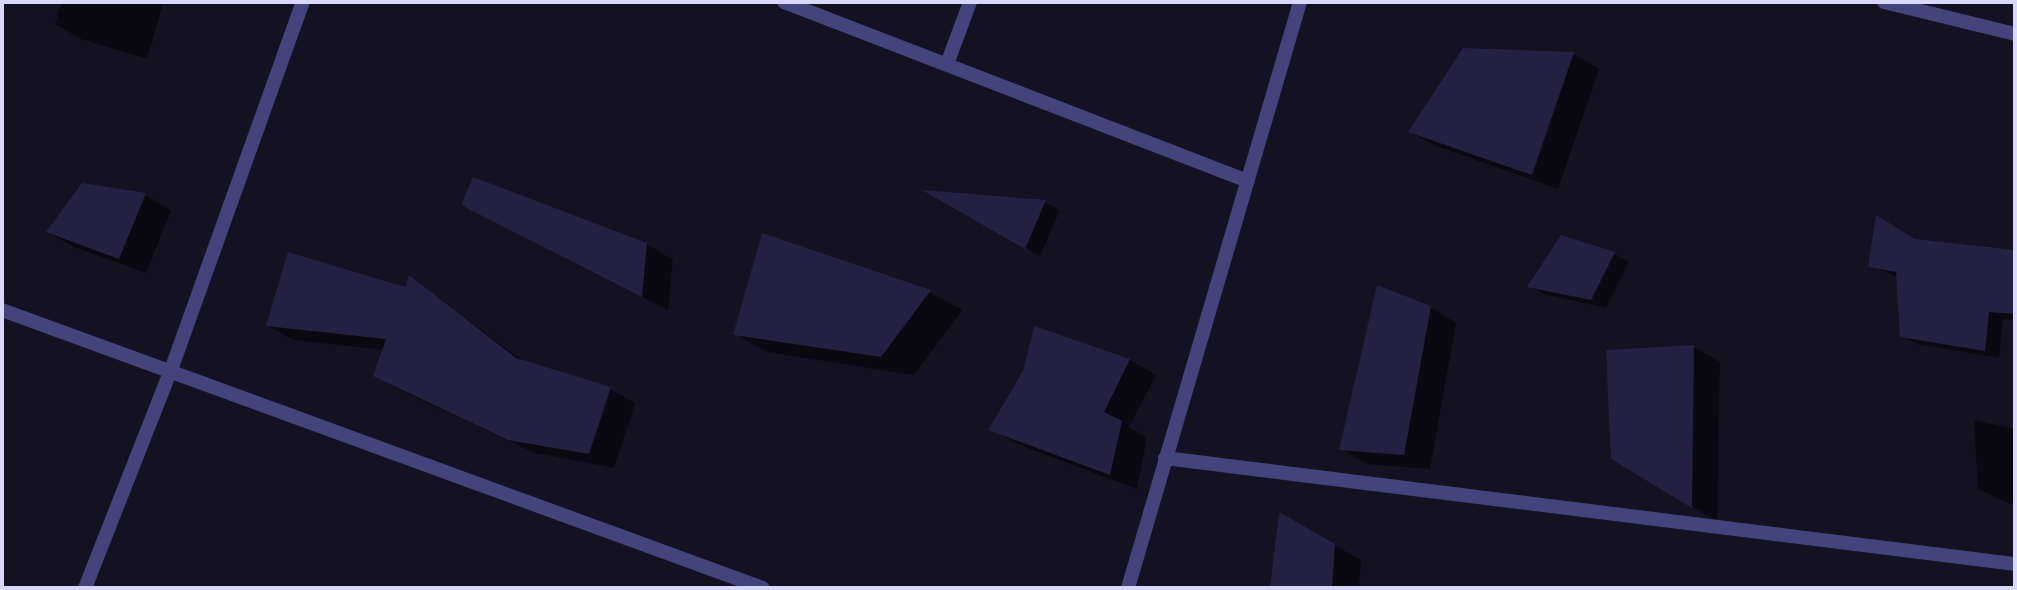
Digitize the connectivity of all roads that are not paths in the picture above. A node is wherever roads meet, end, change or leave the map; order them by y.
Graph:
1 (303, 2) edge
2 (784, 2) edge
3 (970, 2) edge
4 (1300, 2) edge
5 (1884, 2) edge
6 (2015, 34) edge
7 (947, 64) junction
8 (1248, 181) junction
9 (2, 310) edge
10 (171, 370) junction
11 (1165, 458) junction
12 (2015, 564) edge
13 (85, 588) edge
14 (763, 588) edge
15 (1128, 588) edge

1 - 10 street
2 - 7 street
3 - 7 street
4 - 8 street
5 - 6 street
7 - 8 street
8 - 11 street
9 - 10 street
10 - 13 street
10 - 14 street
11 - 12 street
11 - 15 street

